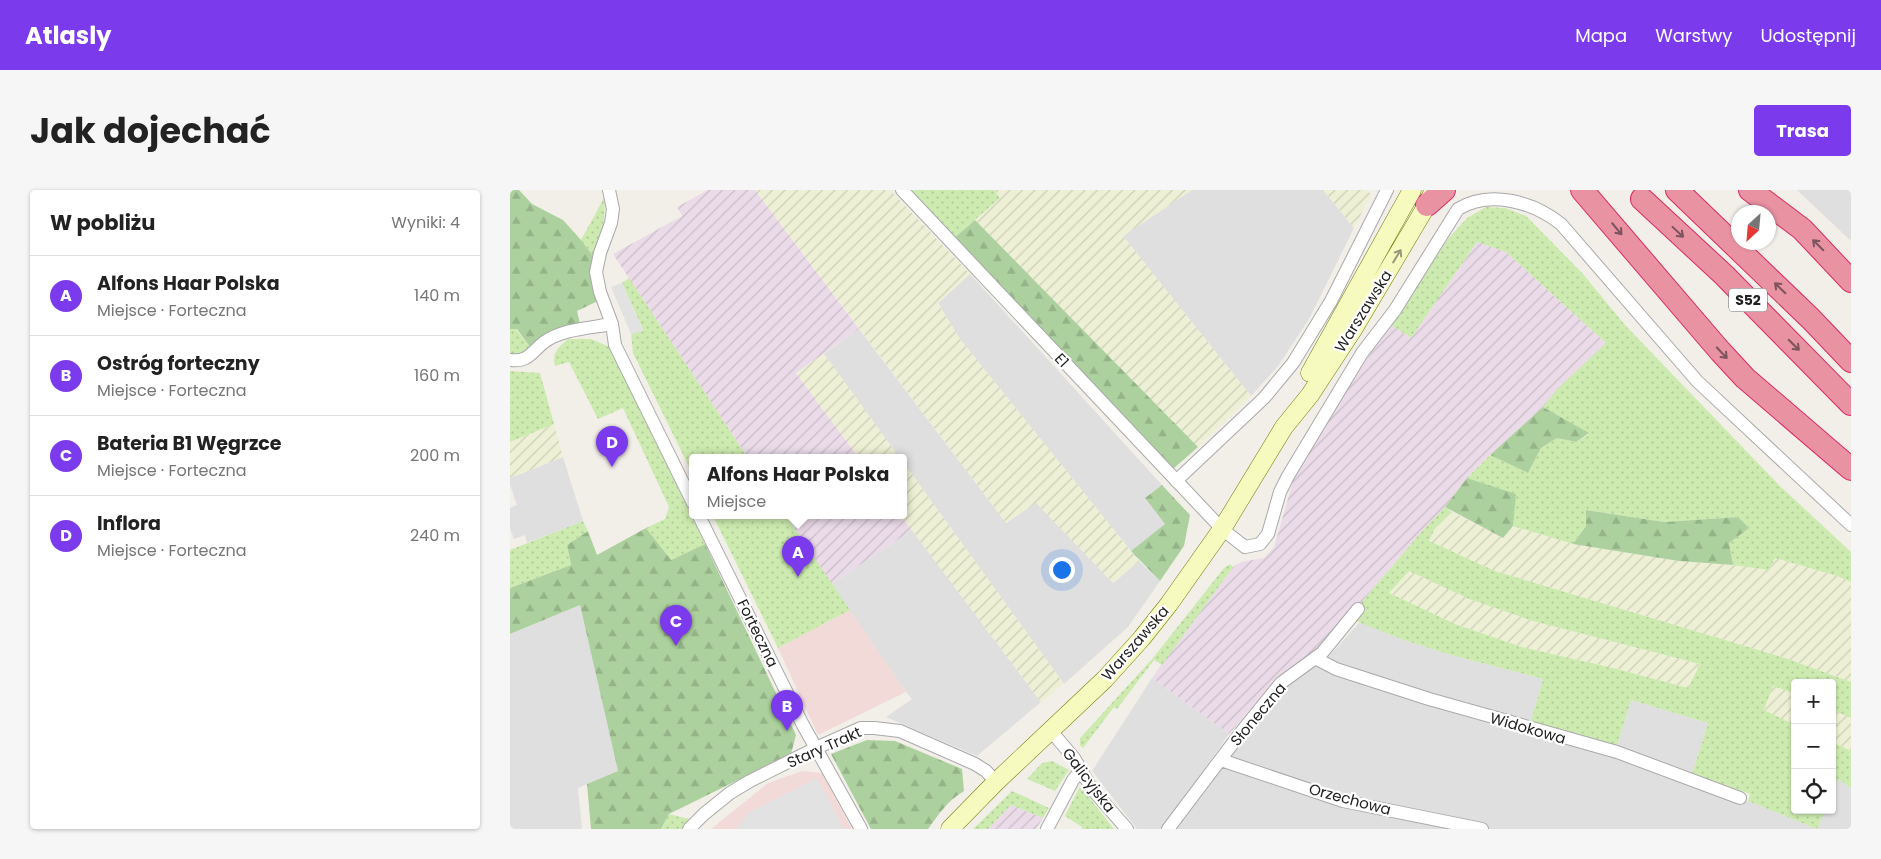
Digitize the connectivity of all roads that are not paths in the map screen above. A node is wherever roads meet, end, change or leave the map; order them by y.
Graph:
1 (609, 190) edge
2 (902, 190) edge
3 (1387, 190) edge
4 (1444, 190) edge
5 (1677, 190) edge
6 (1750, 190) edge
7 (1582, 191) edge
8 (1424, 195) edge
9 (1642, 199) dead end
10 (1851, 281) edge
11 (612, 324) junction
12 (510, 360) edge
13 (1851, 361) edge
14 (1851, 404) edge
15 (1851, 470) edge
16 (1176, 481) junction
17 (689, 495) edge
18 (701, 519) edge
19 (1851, 525) edge
20 (1222, 529) junction
21 (1358, 610) dead end
22 (1315, 658) junction
23 (1051, 731) junction
24 (816, 748) junction
25 (1221, 760) junction
26 (1080, 771) junction
27 (996, 782) junction
28 (1740, 798) dead end
29 (689, 829) edge
30 (861, 829) edge
31 (950, 829) edge
32 (1047, 829) edge
33 (1127, 829) edge
34 (1168, 829) edge
35 (1482, 829) edge

1 - 11 street
2 - 16 street, E1
3 - 16 street
4 - 8 highway
13 -> 5 highway, S52
10 -> 6 highway
7 -> 15 highway
8 - 20 main road, Warszawska
9 -> 14 highway, S52
11 - 12 street
11 - 17 street
16 - 20 street, E1
18 - 24 street, Forteczna
19 - 20 street, E1
20 - 23 main road, Warszawska
21 - 22 street, Słoneczna
22 - 25 street, Słoneczna
22 - 28 street, Widokowa
23 - 26 street, Galicyjska
23 - 27 main road, Warszawska
24 - 27 street, Stary Trakt
24 - 29 street, Stary Trakt
24 - 30 street, Forteczna
25 - 34 street, Słoneczna
25 - 35 street, Orzechowa
26 - 32 street
26 - 33 street, Galicyjska
27 - 31 main road, Warszawska

